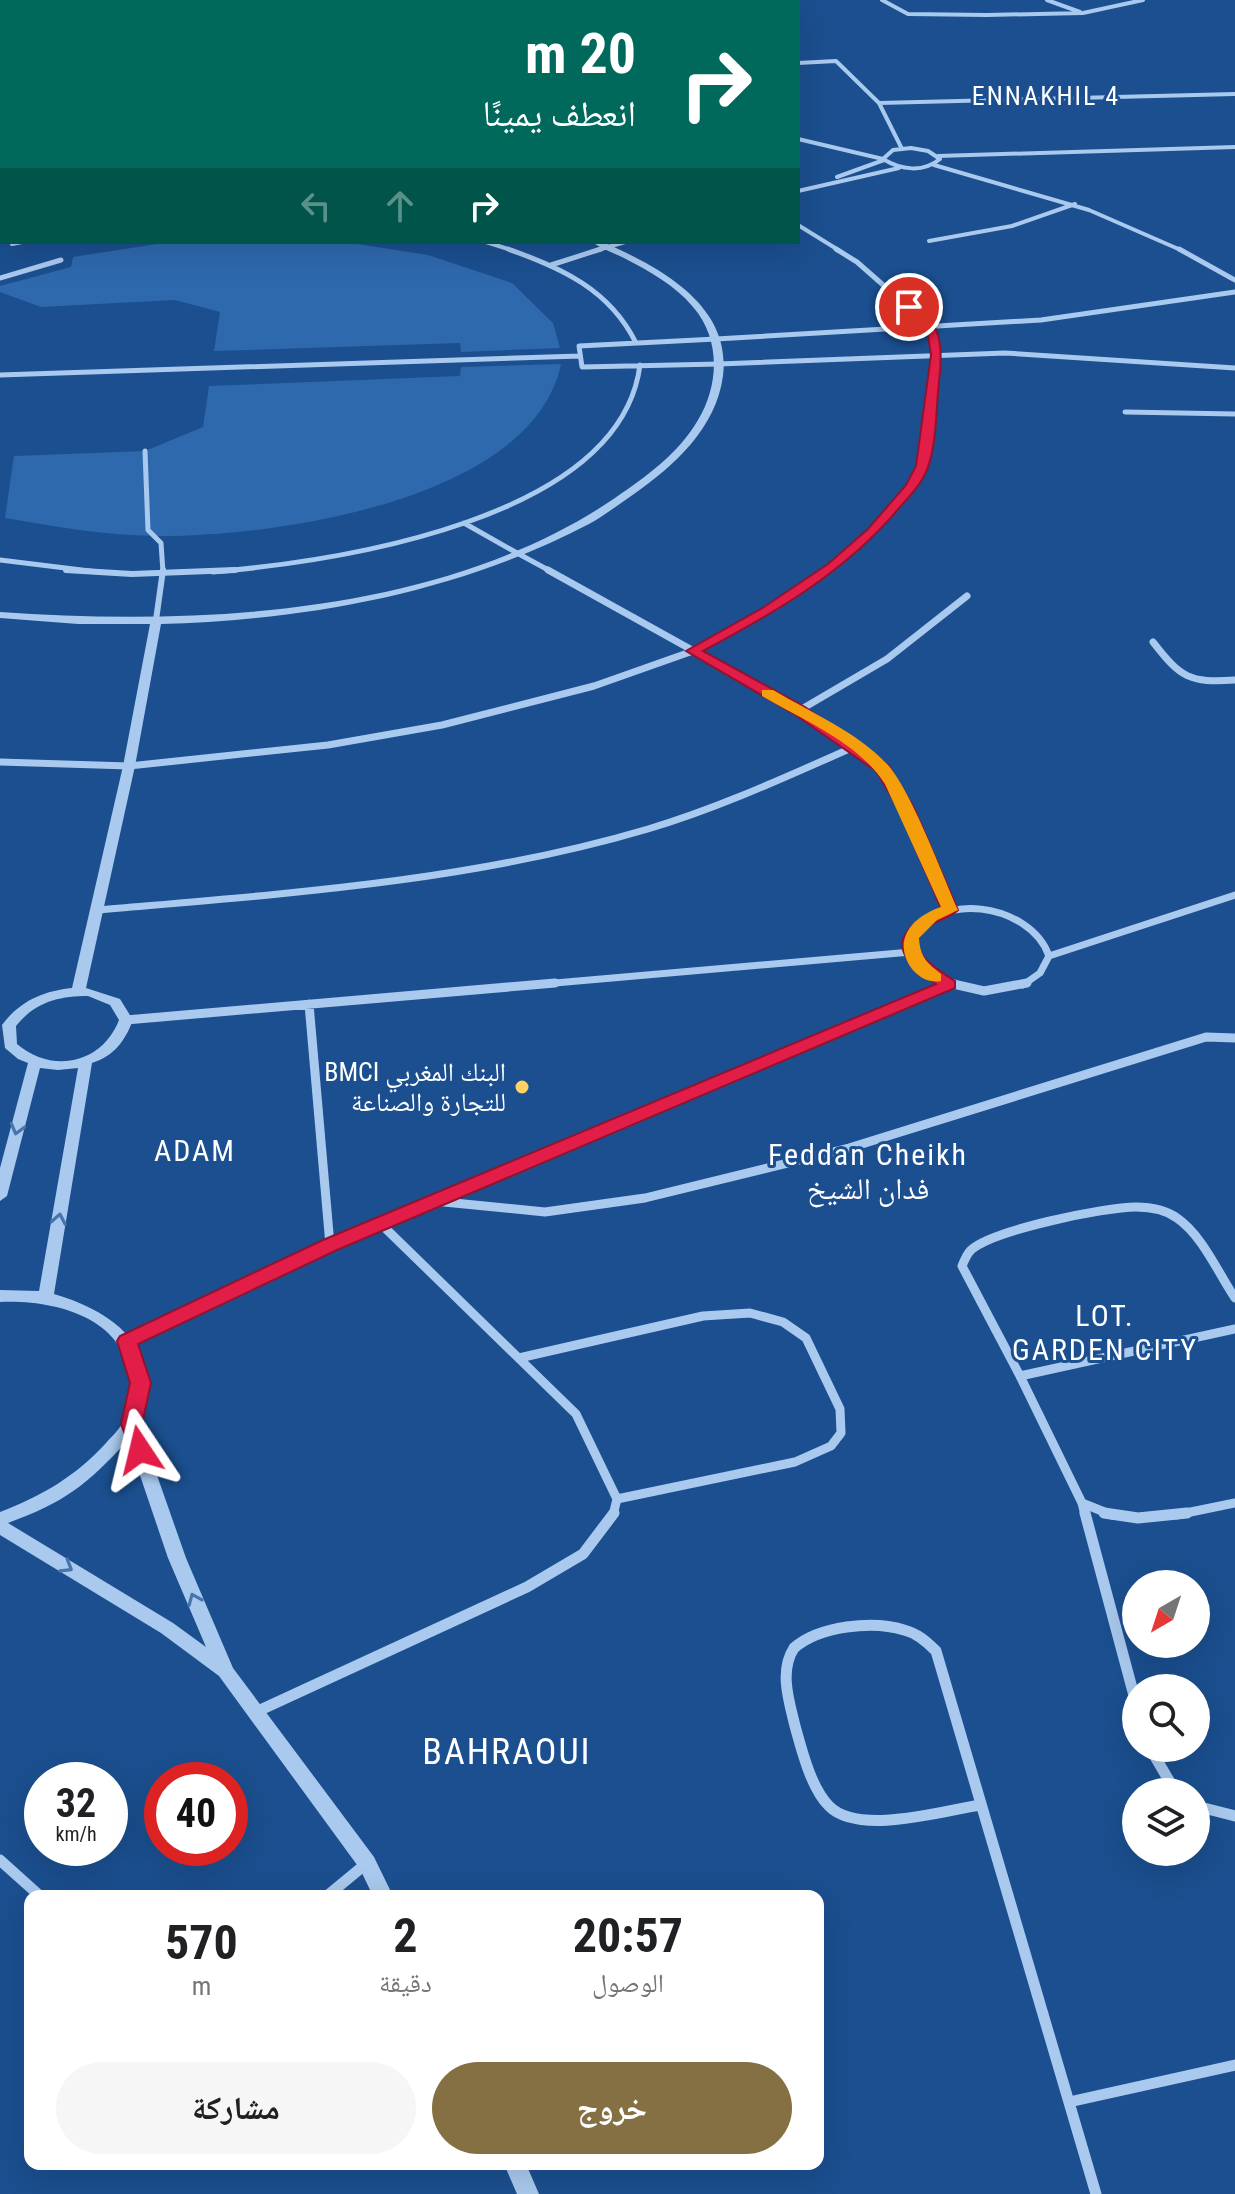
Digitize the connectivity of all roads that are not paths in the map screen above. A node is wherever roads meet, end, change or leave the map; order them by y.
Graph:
1 (884, 0) edge
2 (1047, 0) edge
3 (1143, 0) edge
4 (1083, 13) junction
5 (800, 63) edge
6 (1235, 94) edge
7 (879, 103) junction
8 (800, 139) edge
9 (1235, 147) edge
10 (902, 149) junction
11 (938, 156) junction
12 (883, 159) junction
13 (934, 165) junction
14 (904, 167) junction
15 (826, 183) junction
16 (800, 190) edge
17 (1075, 204) junction
18 (800, 226) edge
19 (929, 241) dead end
20 (492, 244) edge
21 (601, 244) edge
22 (618, 244) edge
23 (608, 247) junction
24 (61, 260) dead end
25 (551, 265) junction
26 (0, 278) edge
27 (1235, 280) edge
28 (1235, 292) edge
29 (932, 328) junction
30 (716, 339) junction
31 (636, 343) junction
32 (937, 355) junction
33 (580, 356) junction
34 (719, 364) junction
35 (640, 365) junction
36 (1235, 368) edge
37 (0, 375) edge
38 (1125, 412) dead end
39 (1235, 414) edge
40 (145, 451) dead end
41 (464, 523) junction
42 (517, 553) junction
43 (0, 560) edge
44 (163, 573) junction
45 (967, 596) dead end
46 (0, 615) edge
47 (156, 620) junction
48 (1153, 642) dead end
49 (693, 651) junction
50 (1235, 680) edge
51 (800, 710) junction
52 (856, 746) junction
53 (0, 762) edge
54 (129, 766) junction
55 (1235, 895) edge
56 (97, 910) junction
57 (950, 910) junction
58 (911, 952) junction
59 (1049, 956) junction
60 (949, 984) junction
61 (78, 992) junction
62 (309, 1004) junction
63 (126, 1020) junction
64 (4, 1028) edge
65 (1235, 1038) edge
66 (86, 1060) junction
67 (35, 1062) junction
68 (0, 1196) edge
69 (433, 1201) junction
70 (382, 1225) junction
71 (330, 1245) junction
72 (0, 1296) edge
73 (46, 1296) junction
74 (1235, 1298) edge
75 (1235, 1329) edge
76 (127, 1341) junction
77 (519, 1358) junction
78 (1020, 1376) junction
79 (131, 1424) junction
80 (617, 1499) junction
81 (1082, 1503) junction
82 (1235, 1503) edge
83 (0, 1519) edge
84 (0, 1527) edge
85 (225, 1671) junction
86 (1128, 1674) edge
87 (258, 1711) junction
88 (980, 1805) junction
89 (1210, 1810) edge
90 (1235, 1816) edge
91 (0, 1860) edge
92 (367, 1863) junction
93 (33, 1890) edge
94 (334, 1890) edge
95 (380, 1890) edge
96 (1235, 2065) edge
97 (1069, 2102) junction
98 (518, 2170) edge
99 (528, 2194) edge
100 (1096, 2194) edge

1 - 4 street
2 - 4 street
3 - 4 street
5 - 7 street
6 - 7 street
7 - 10 street
8 - 12 street
9 - 11 street
10 - 11 street
10 - 12 street
11 - 13 street
12 - 14 street
12 - 15 street
13 - 14 street
13 - 17 street
14 - 15 street
15 - 16 street
17 - 19 street
17 - 27 street
18 - 29 street
20 - 25 street
21 - 23 street
22 - 23 street
23 - 25 street
23 - 30 street
24 - 26 street
25 - 31 street
28 - 29 street
29 - 30 street
29 - 32 street
30 - 31 street
30 - 34 street
31 - 33 street
32 - 34 street
32 - 36 street
32 - 49 street
33 - 35 street
33 - 37 street
34 - 35 street
34 - 42 street
35 - 41 street
38 - 39 street
40 - 44 street
41 - 42 street
41 - 44 street
42 - 47 street
42 - 49 street
43 - 44 street
44 - 47 street
45 - 51 street
46 - 47 street
47 - 54 street
48 - 50 street
49 - 51 street
49 - 54 street
51 - 52 street
52 - 56 street
52 - 57 street
53 - 54 street
54 - 56 street
55 - 59 street
56 - 61 street
57 - 58 street
57 - 59 street
58 - 60 street
58 - 62 street
59 - 60 street
60 - 69 street
61 - 63 street
61 - 64 street
62 - 63 street
62 - 71 street
63 - 66 street
64 - 67 street
65 - 69 street
66 - 67 street
73 -> 66 street
67 -> 68 street
69 - 70 street
70 - 71 street
70 - 77 street
71 - 76 street
72 - 73 street
73 - 76 street
74 - 78 street
75 - 78 street
76 - 79 street
77 - 80 street
77 - 80 street
78 - 81 street
79 - 83 street
85 -> 79 street
80 - 87 street
81 - 82 street
81 - 86 street
84 -> 85 street
85 - 87 street
87 - 92 street
88 - 88 street
88 - 97 street
89 - 90 street
91 - 93 street
92 - 94 street
92 - 95 street
96 - 97 street
97 - 100 street
98 - 99 street

